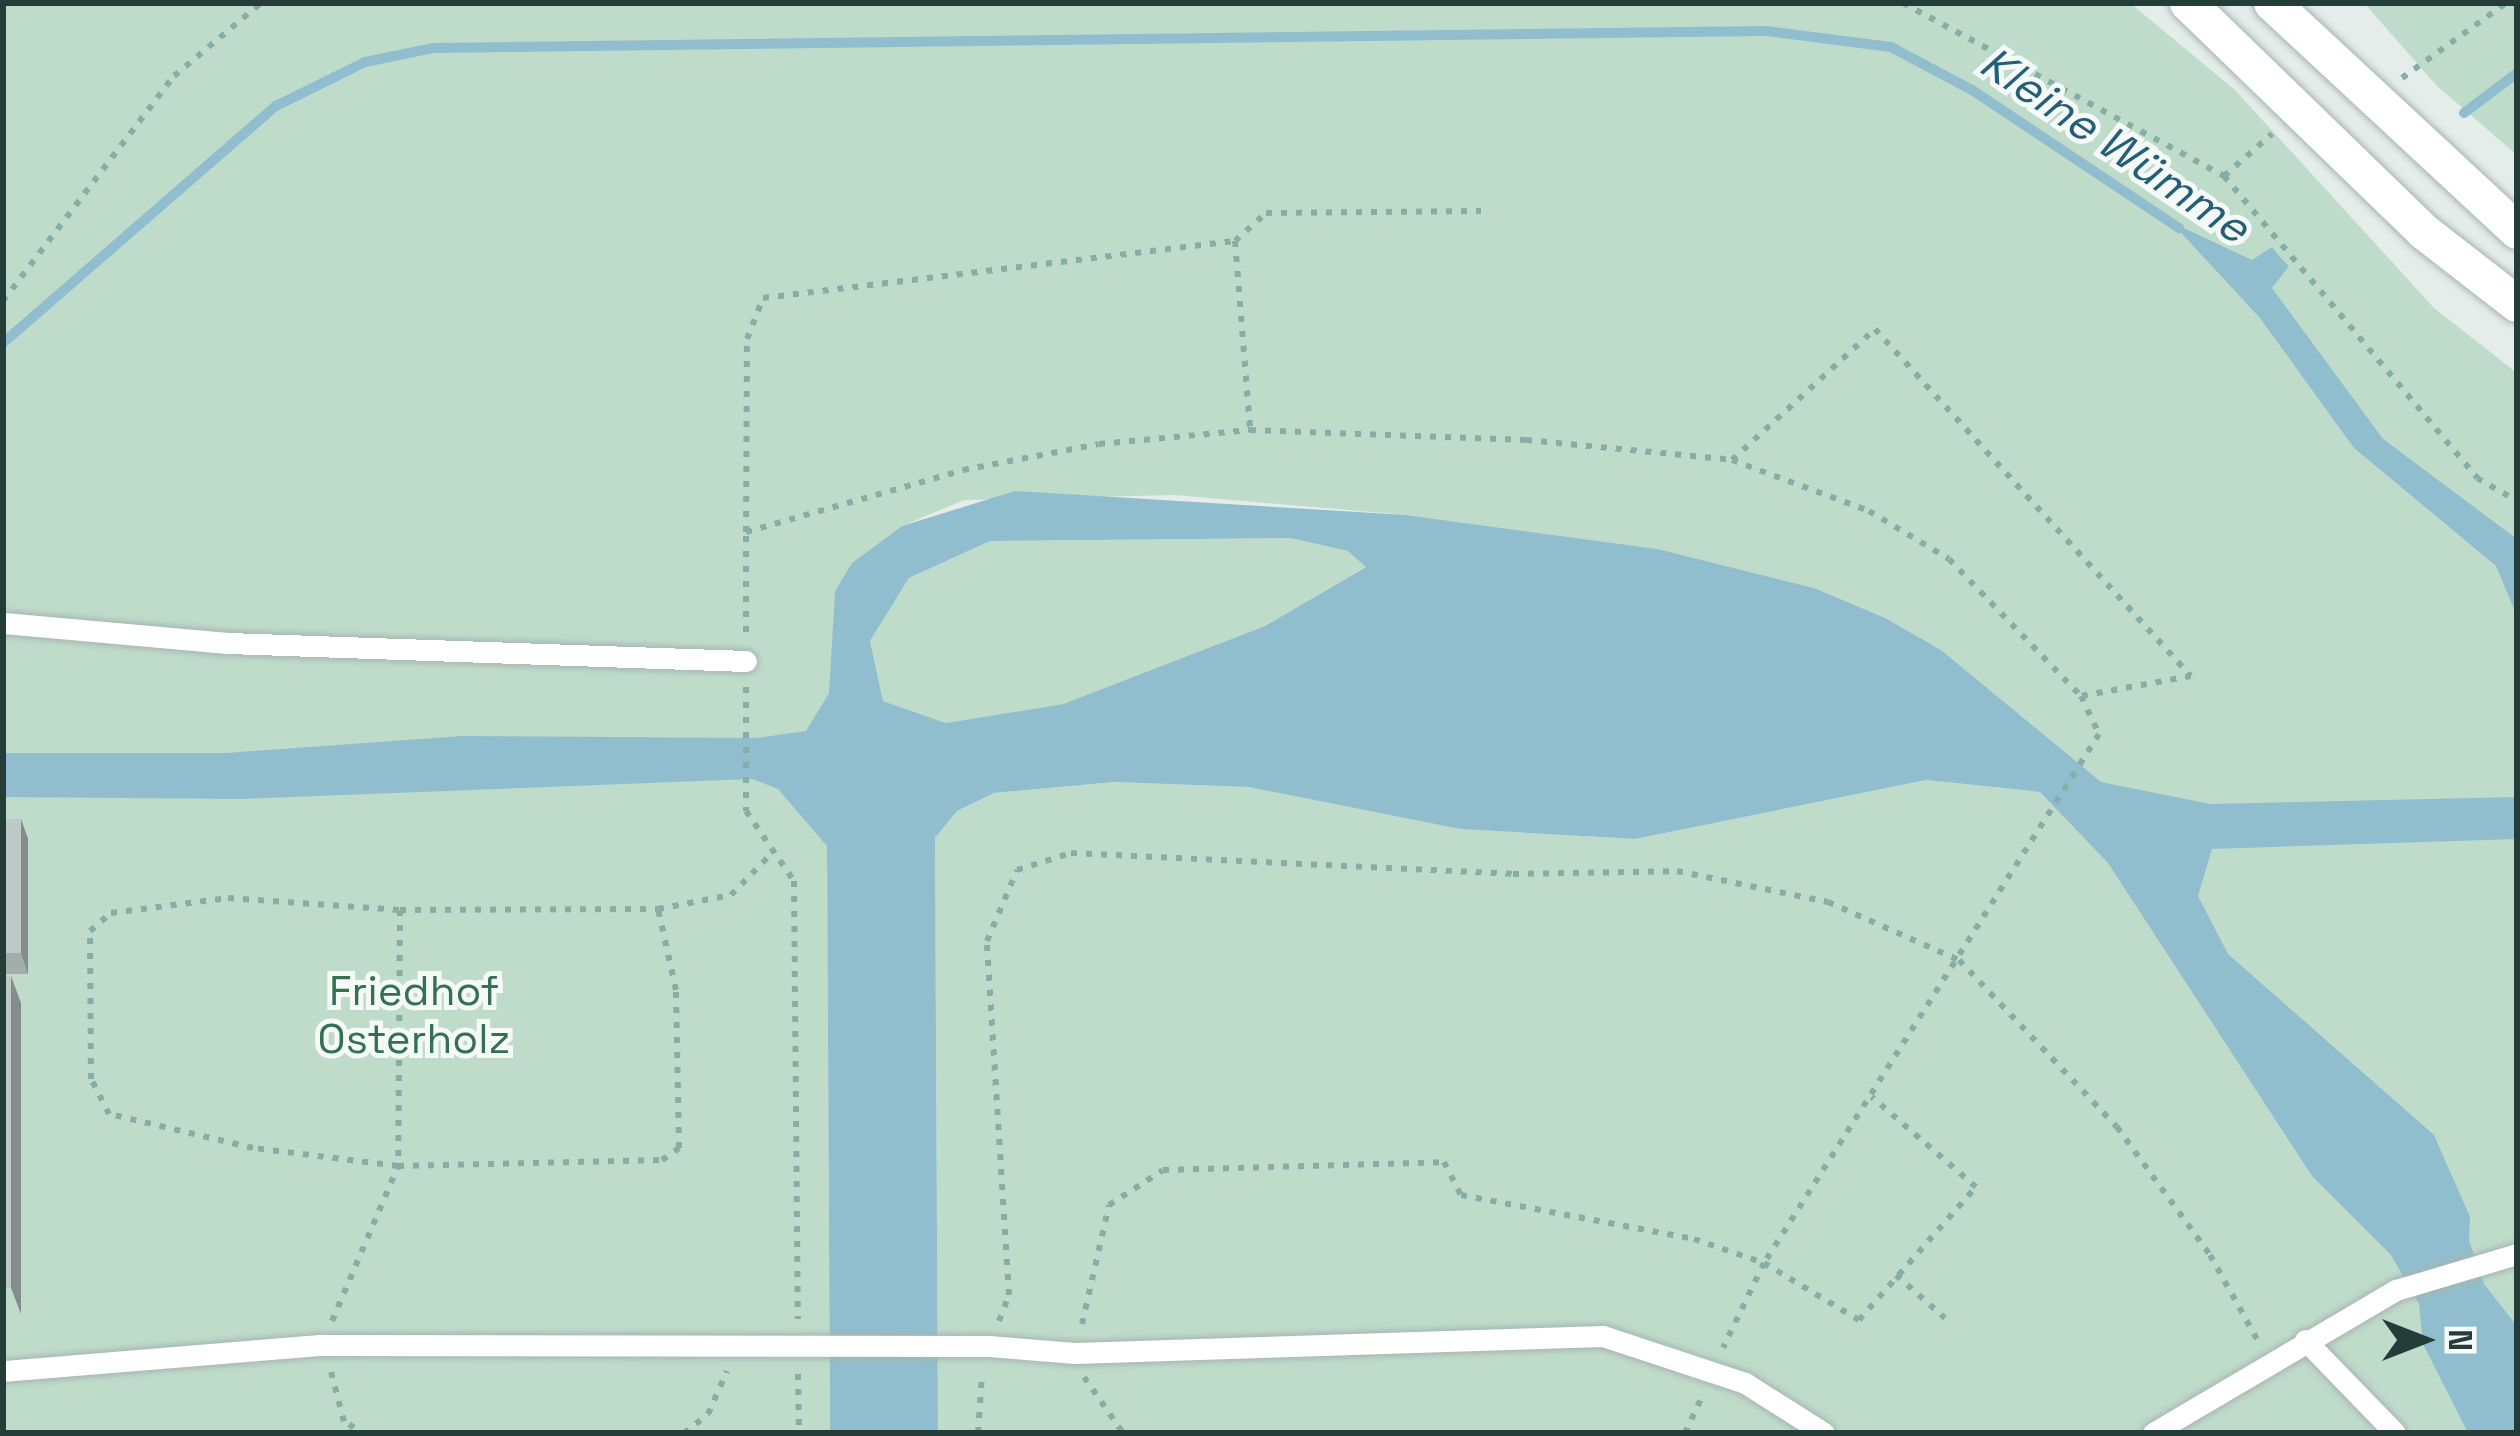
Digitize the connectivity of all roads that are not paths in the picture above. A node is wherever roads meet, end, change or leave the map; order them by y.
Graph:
1 (2188, 3) edge
2 (2272, 3) edge
3 (2517, 231) edge
4 (2517, 304) edge
5 (3, 623) edge
6 (746, 661) road end
7 (2517, 1254) edge
8 (2306, 1340) junction
9 (3, 1371) edge
10 (1824, 1433) edge
11 (2152, 1433) edge
12 (2396, 1433) edge

1 - 4 main road
2 - 3 main road
5 - 6 lane
7 - 8 lane
8 - 11 lane
8 - 12 lane
9 - 10 lane

